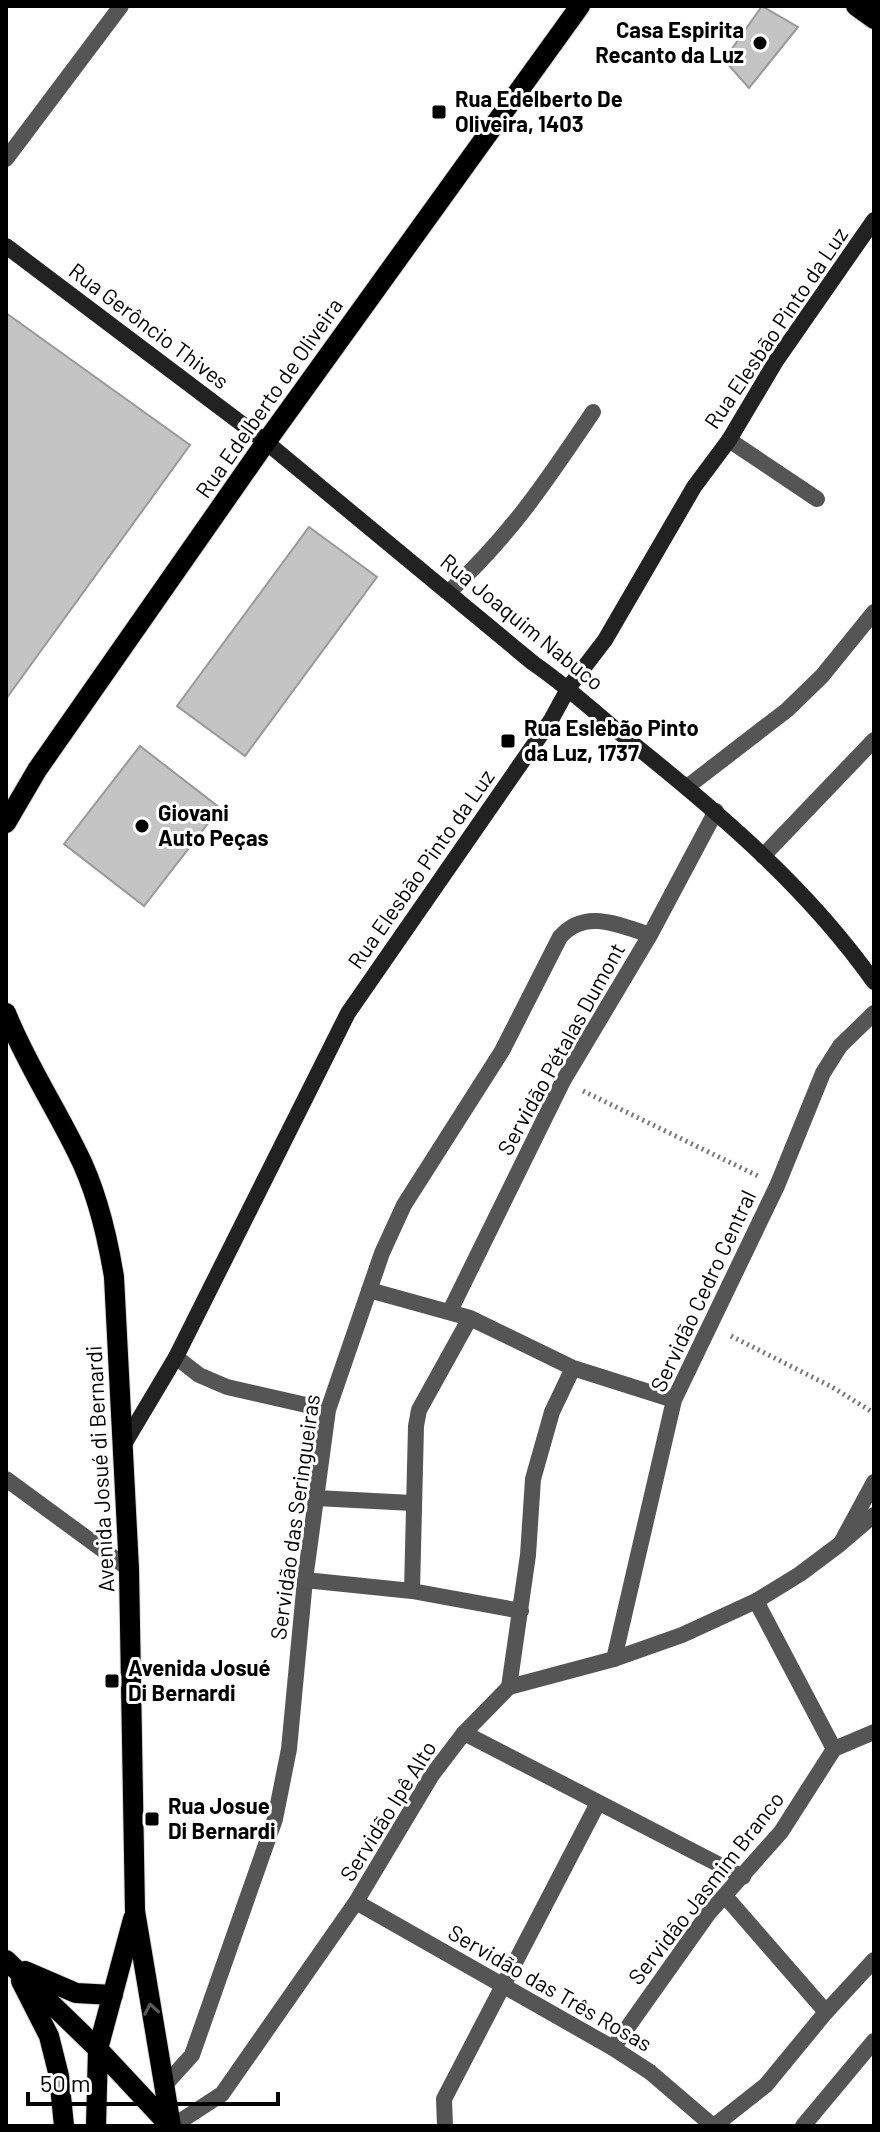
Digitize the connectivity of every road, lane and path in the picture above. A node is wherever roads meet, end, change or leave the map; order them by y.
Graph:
1 (121, 6) edge
2 (580, 6) edge
3 (856, 6) edge
4 (874, 19) edge
5 (6, 159) edge
6 (874, 220) edge
7 (6, 246) edge
8 (593, 412) dead end
9 (729, 440) junction
10 (266, 442) junction
11 (817, 499) dead end
12 (450, 591) junction
13 (874, 612) edge
14 (569, 687) junction
15 (874, 740) edge
16 (687, 787) junction
17 (716, 811) junction
18 (6, 823) edge
19 (763, 856) junction
20 (650, 935) junction
21 (874, 982) edge
22 (6, 1013) edge
23 (874, 1013) edge
24 (12, 1041) edge
25 (563, 1081) junction
26 (777, 1186) junction
27 (369, 1290) junction
28 (450, 1311) junction
29 (470, 1318) junction
30 (709, 1325) junction
31 (176, 1357) junction
32 (573, 1368) junction
33 (674, 1400) junction
34 (328, 1410) junction
35 (874, 1413) edge
36 (123, 1446) junction
37 (6, 1479) edge
38 (874, 1482) edge
39 (316, 1498) junction
40 (412, 1503) junction
41 (874, 1515) edge
42 (840, 1544) junction
43 (129, 1569) junction
44 (305, 1580) junction
45 (412, 1591) junction
46 (756, 1601) junction
47 (521, 1611) junction
48 (614, 1659) junction
49 (509, 1687) junction
50 (874, 1732) edge
51 (464, 1733) junction
52 (834, 1749) junction
53 (598, 1803) junction
54 (743, 1877) junction
55 (725, 1896) junction
56 (356, 1902) junction
57 (135, 1911) junction
58 (874, 1960) edge
59 (10, 1963) edge
60 (505, 1985) junction
61 (113, 1995) junction
62 (826, 2012) junction
63 (874, 2041) edge
64 (613, 2048) junction
65 (98, 2049) junction
66 (164, 2086) junction
67 (64, 2126) edge
68 (96, 2126) edge
69 (172, 2126) edge
70 (445, 2126) edge
71 (713, 2126) edge
72 (803, 2126) edge

1 - 5 street
2 - 10 main road, Rua Edelberto de Oliveira
3 - 4 main road
6 - 9 street, Rua Elesbão Pinto da Luz
7 - 10 street, Rua Gerôncio Thives
8 - 12 street
9 - 11 street
9 - 14 street, Rua Elesbão Pinto da Luz
10 - 12 street, Rua Joaquim Nabuco
10 - 18 main road, Rua Edelberto de Oliveira
12 - 14 street, Rua Joaquim Nabuco
13 - 16 street
14 - 16 street, Rua Joaquim Nabuco
14 - 31 street, Rua Elesbão Pinto da Luz
15 - 19 street
16 - 17 street, Rua Joaquim Nabuco
17 - 19 street, Rua Joaquim Nabuco
17 - 20 street, Servidão Pétalas Dumont
19 - 21 street, Rua Joaquim Nabuco
20 - 25 street, Servidão Pétalas Dumont
20 - 27 street, Servidão das Seringueiras
22 - 24 main road
23 - 26 street, Servidão Cedro Central
24 - 36 main road, Avenida Josué di Bernardi
25 - 26 path
25 - 28 street, Servidão Pétalas Dumont
26 - 30 street, Servidão Cedro Central
27 - 28 street
27 - 34 street, Servidão das Seringueiras
28 - 29 street
29 - 32 street
29 - 40 street
30 - 33 street, Servidão Cedro Central
30 - 35 path
31 - 34 street
31 - 36 street, Rua Elesbão Pinto da Luz
32 - 33 street
32 - 47 street
33 - 48 street, Servidão Cedro Central
34 - 39 street, Servidão das Seringueiras
36 - 43 main road, Avenida Josué di Bernardi
37 - 43 street
38 - 42 street
39 - 40 street
39 - 44 street, Servidão das Seringueiras
40 - 45 street
41 - 42 street
42 - 46 street
43 - 57 main road, Avenida Josué di Bernardi
44 - 45 street
44 - 66 street, Servidão das Seringueiras
45 - 47 street
46 - 48 street
46 - 52 street
47 - 49 street
48 - 49 street
49 - 51 street, Servidão Ipê Alto
50 - 52 street
51 - 53 street
51 - 56 street, Servidão Ipê Alto
52 - 54 street, Servidão Jasmim Branco
53 - 54 street
53 - 60 street
54 - 55 street, Servidão Jasmim Branco
55 - 62 street
55 - 64 street, Servidão Jasmim Branco
56 - 60 street, Servidão das Três Rosas
56 - 69 street, Servidão Ipê Alto
57 - 61 main road, Avenida Josué di Bernardi
66 -> 57 main road, Avenida Josué di Bernardi
58 - 62 street
59 - 61 main road
59 - 65 main road
59 - 67 main road
60 - 64 street, Servidão das Três Rosas
60 - 70 street
61 - 65 main road, Avenida Josué di Bernardi
62 - 71 street
63 - 72 street
64 - 71 street, Servidão das Três Rosas
65 - 68 main road, Avenida Josué di Bernardi
65 - 69 main road
66 - 69 main road, Avenida Josué di Bernardi

